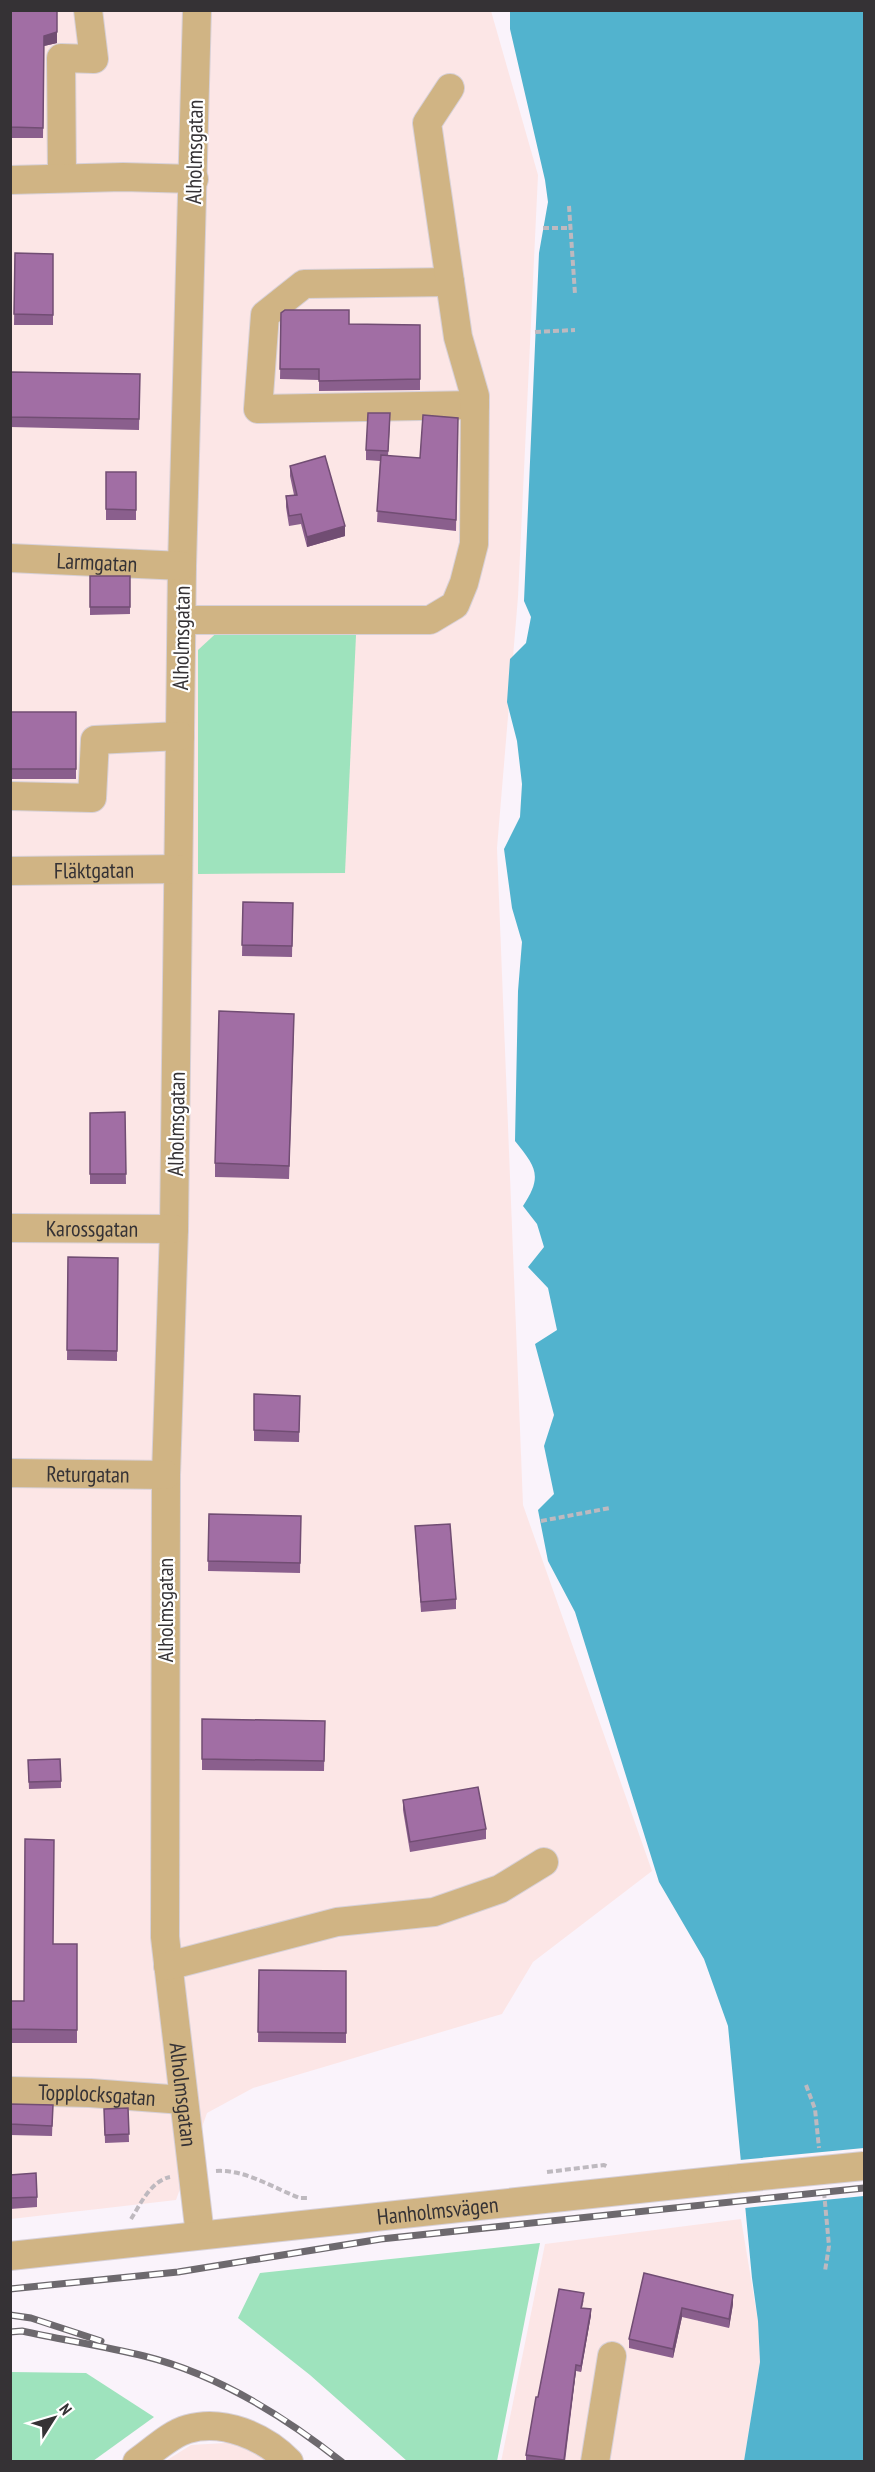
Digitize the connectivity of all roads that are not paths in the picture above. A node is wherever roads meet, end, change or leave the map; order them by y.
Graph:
1 (88, 10) edge
2 (197, 10) edge
3 (450, 88) dead end
4 (62, 178) junction
5 (194, 179) junction
6 (10, 180) edge
7 (450, 282) junction
8 (475, 405) junction
9 (10, 558) edge
10 (182, 566) junction
11 (182, 620) junction
12 (180, 736) junction
13 (10, 796) edge
14 (178, 869) junction
15 (10, 871) edge
16 (10, 1228) edge
17 (174, 1229) junction
18 (10, 1473) edge
19 (166, 1475) junction
20 (544, 1862) dead end
21 (168, 1966) junction
22 (10, 2091) edge
23 (183, 2100) junction
24 (864, 2166) edge
25 (200, 2235) junction
26 (10, 2256) edge
27 (612, 2356) dead end
28 (137, 2462) edge
29 (289, 2462) edge
30 (595, 2462) edge

1 - 4 street
2 - 5 street, Alholmsgatan
3 - 7 street
4 - 5 street
4 - 6 street
5 - 10 street, Alholmsgatan
7 - 8 street
7 - 8 street
8 - 11 street
9 - 10 street, Larmgatan
10 - 11 street, Alholmsgatan
11 - 12 street, Alholmsgatan
12 - 13 street
12 - 14 street, Alholmsgatan
14 - 15 street, Fläktgatan
14 - 17 street, Alholmsgatan
16 - 17 street, Karossgatan
17 - 19 street, Alholmsgatan
18 - 19 street, Returgatan
19 - 21 street, Alholmsgatan
20 - 21 street
21 - 23 street, Alholmsgatan
22 - 23 street, Topplocksgatan
23 - 25 street, Alholmsgatan
24 - 25 street, Hanholmsvägen, bridge
25 - 26 street, Hanholmsvägen
27 - 30 street
28 - 29 street

